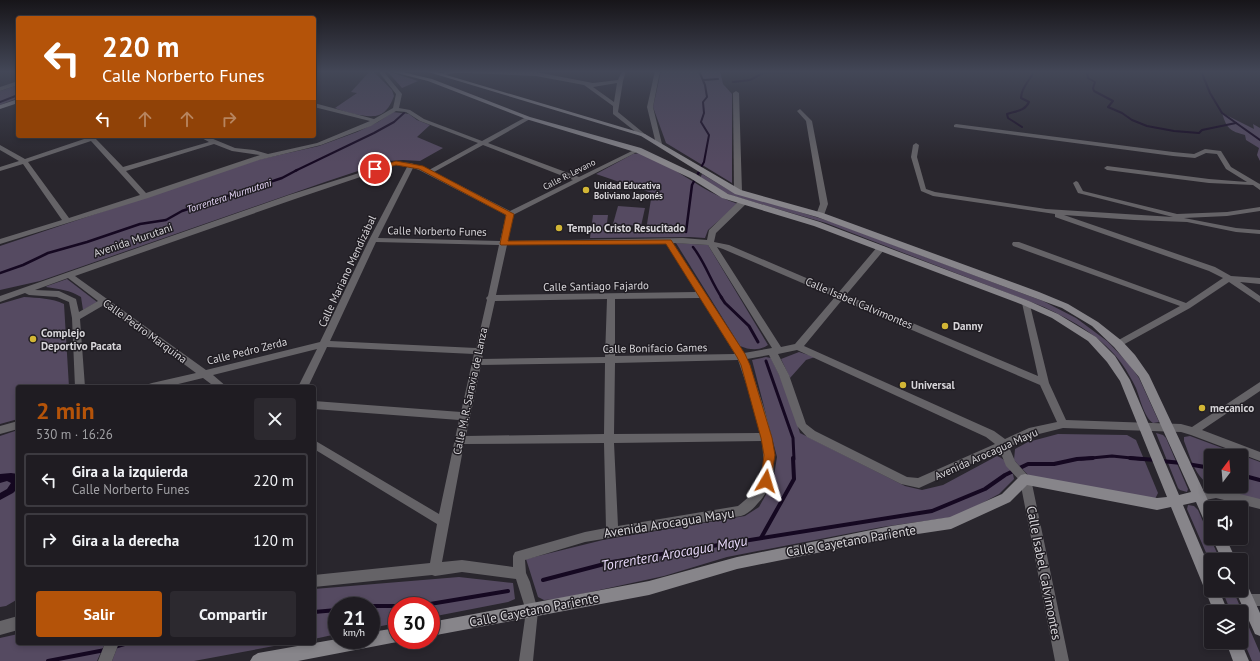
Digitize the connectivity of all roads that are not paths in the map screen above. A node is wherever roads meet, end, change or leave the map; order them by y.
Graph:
1 (15, 102) edge
2 (397, 102) edge
3 (486, 102) edge
4 (533, 102) edge
5 (611, 102) edge
6 (617, 102) edge
7 (651, 102) edge
8 (736, 102) edge
9 (616, 105) junction
10 (316, 106) edge
11 (0, 107) edge
12 (396, 109) junction
13 (316, 111) edge
14 (800, 112) dead end
15 (528, 118) junction
16 (376, 121) junction
17 (369, 125) junction
18 (956, 126) dead end
19 (643, 135) junction
20 (90, 138) edge
21 (94, 138) edge
22 (205, 138) edge
23 (214, 142) junction
24 (482, 144) junction
25 (659, 144) junction
26 (916, 145) dead end
27 (0, 147) edge
28 (638, 150) junction
29 (268, 155) junction
30 (24, 161) junction
31 (686, 162) junction
32 (411, 165) junction
33 (674, 167) junction
34 (1107, 168) dead end
35 (0, 169) edge
36 (121, 170) junction
37 (430, 172) junction
38 (698, 174) junction
39 (578, 179) junction
40 (1076, 183) dead end
41 (1258, 186) edge
42 (738, 192) junction
43 (145, 196) junction
44 (743, 202) junction
45 (1260, 209) edge
46 (1046, 211) junction
47 (510, 214) junction
48 (820, 215) junction
49 (1178, 215) junction
50 (1187, 220) junction
51 (67, 221) junction
52 (1260, 232) edge
53 (1, 240) edge
54 (373, 240) junction
55 (668, 241) junction
56 (710, 243) junction
57 (504, 244) junction
58 (1016, 244) dead end
59 (881, 248) junction
60 (69, 275) junction
61 (1229, 278) junction
62 (1260, 282) edge
63 (19, 293) junction
64 (702, 295) junction
65 (842, 295) junction
66 (0, 296) edge
67 (611, 297) junction
68 (490, 298) junction
69 (0, 299) edge
70 (1260, 300) edge
71 (104, 301) junction
72 (1026, 303) junction
73 (1187, 306) junction
74 (76, 318) junction
75 (324, 344) junction
76 (1118, 344) junction
77 (798, 347) junction
78 (775, 351) junction
79 (477, 356) junction
80 (741, 356) junction
81 (610, 361) junction
82 (205, 374) junction
83 (1044, 384) junction
84 (80, 385) edge
85 (160, 385) edge
86 (219, 385) edge
87 (304, 385) edge
88 (1260, 386) edge
89 (316, 405) edge
90 (464, 416) junction
91 (1063, 424) junction
92 (16, 426) edge
93 (1145, 427) junction
94 (1168, 427) junction
95 (0, 430) edge
96 (1193, 431) junction
97 (767, 438) junction
98 (609, 439) junction
99 (460, 440) junction
100 (1004, 444) junction
101 (316, 445) edge
102 (1260, 457) edge
103 (1025, 479) junction
104 (1200, 496) junction
105 (1175, 500) junction
106 (1260, 504) edge
107 (1204, 505) edge
108 (443, 522) junction
109 (612, 532) junction
110 (435, 570) junction
111 (1204, 572) edge
112 (316, 581) edge
113 (523, 583) junction
114 (1254, 600) edge
115 (532, 611) junction
116 (16, 624) edge
117 (440, 627) edge
118 (0, 628) edge
119 (1260, 629) edge
120 (388, 637) edge
121 (111, 645) edge
122 (1237, 649) edge
123 (105, 660) edge
124 (258, 661) edge
125 (526, 661) edge
126 (1062, 661) edge
127 (1241, 661) edge

1 - 11 street
2 - 12 street
3 - 15 street
4 - 19 street
5 - 9 street
6 - 9 street
7 - 25 street
8 - 42 street
9 - 19 street
10 - 16 street
12 - 16 street
12 - 24 street
13 - 17 street
14 - 48 street
15 - 24 street
15 - 28 street
16 - 17 street
17 - 29 street
18 - 41 street
19 - 25 street
20 - 30 street
21 - 36 street
22 - 23 street
23 - 29 street
23 - 36 street
24 - 37 street
24 - 39 street
25 - 31 street
26 - 46 street
27 - 30 street
28 - 33 street
28 - 39 street, Calle R. Levano
29 - 43 street
30 - 35 street
30 - 51 street
31 - 33 street
31 - 38 street
32 - 37 street
32 - 54 street, Calle Mariano Mendizábal
32 - 60 street, Avenida Murutani
33 - 38 street
34 - 41 street
36 - 43 street
37 - 47 street
38 - 42 street
38 - 44 street
39 - 47 street, Calle R. Levano
40 - 49 street
42 - 48 street
43 - 51 street
44 - 56 street
44 - 59 street
45 - 49 street
46 - 50 street
46 - 61 street
47 - 57 street, Calle M. R. Saravia de Lanza
48 - 76 street
49 - 50 street
50 - 52 street
51 - 53 street
54 - 57 street, Calle Norberto Funes
54 - 75 street, Calle Mariano Mendizábal
55 - 56 street, Calle Isabel Calvimontes
55 - 57 street, Calle Norberto Funes
55 - 64 street, Avenida Arocagua Mayu
56 - 65 street, Calle Isabel Calvimontes
56 - 78 street, Avenida Arocagua Mayu
57 - 68 street, Calle M. R. Saravia de Lanza
58 - 73 street
59 - 65 street
59 - 72 street
60 - 63 street, Avenida Murutani
60 - 71 street, Calle Pedro Marquina
61 - 62 street
61 - 70 street
61 - 73 street
63 - 66 street
63 - 69 street, Avenida Murutani
63 - 74 street
64 - 67 street, Calle Santiago Fajardo
64 - 80 street, Avenida Arocagua Mayu
65 - 77 street
65 - 83 street, Calle Isabel Calvimontes
67 - 68 street, Calle Santiago Fajardo
67 - 81 street
68 - 79 street, Calle M. R. Saravia de Lanza
71 - 74 street
71 - 82 street, Calle Pedro Marquina
72 - 83 street
72 - 93 street
73 - 76 street
74 - 84 street
75 - 79 street, Calle Pedro Zerda
75 - 82 street, Calle Pedro Zerda
75 - 87 street, Calle Mariano Mendizábal
76 - 94 street
77 - 78 street, Calle Bonifacio Games
77 - 100 street
78 - 80 street, Calle Bonifacio Games
78 - 100 street, Avenida Arocagua Mayu
79 - 81 street, Calle Bonifacio Games
79 - 90 street, Calle M. R. Saravia de Lanza
80 - 81 street, Calle Bonifacio Games
80 - 97 street, Avenida Arocagua Mayu
81 - 98 street
82 - 85 street, Calle Pedro Zerda
82 - 86 street, Calle Pedro Marquina
83 - 91 street
88 - 96 street
89 - 90 street
90 - 99 street, Calle M. R. Saravia de Lanza
91 - 93 street, Avenida Arocagua Mayu
91 - 100 street, Avenida Arocagua Mayu
92 - 95 street
93 - 94 street, Avenida Arocagua Mayu
93 - 105 street
94 - 96 street, Avenida Arocagua Mayu
94 - 104 street
96 - 102 street, Avenida Arocagua Mayu
97 - 98 street
97 - 109 street, Avenida Arocagua Mayu
98 - 99 street
98 - 109 street
99 - 108 street, Calle M. R. Saravia de Lanza
100 - 103 street
101 - 108 street
103 - 105 street
103 - 115 street, Calle Cayetano Pariente
103 - 126 street, Calle Isabel Calvimontes
104 - 105 street
104 - 106 street
104 - 107 street
105 - 111 street
108 - 110 street, Calle M. R. Saravia de Lanza
109 - 113 street, Avenida Arocagua Mayu
110 - 112 street
110 - 113 street
113 - 115 street
114 - 119 street
115 - 117 street, Calle Cayetano Pariente
115 - 125 street
116 - 118 street
120 - 124 street
121 - 123 street
122 - 127 street

